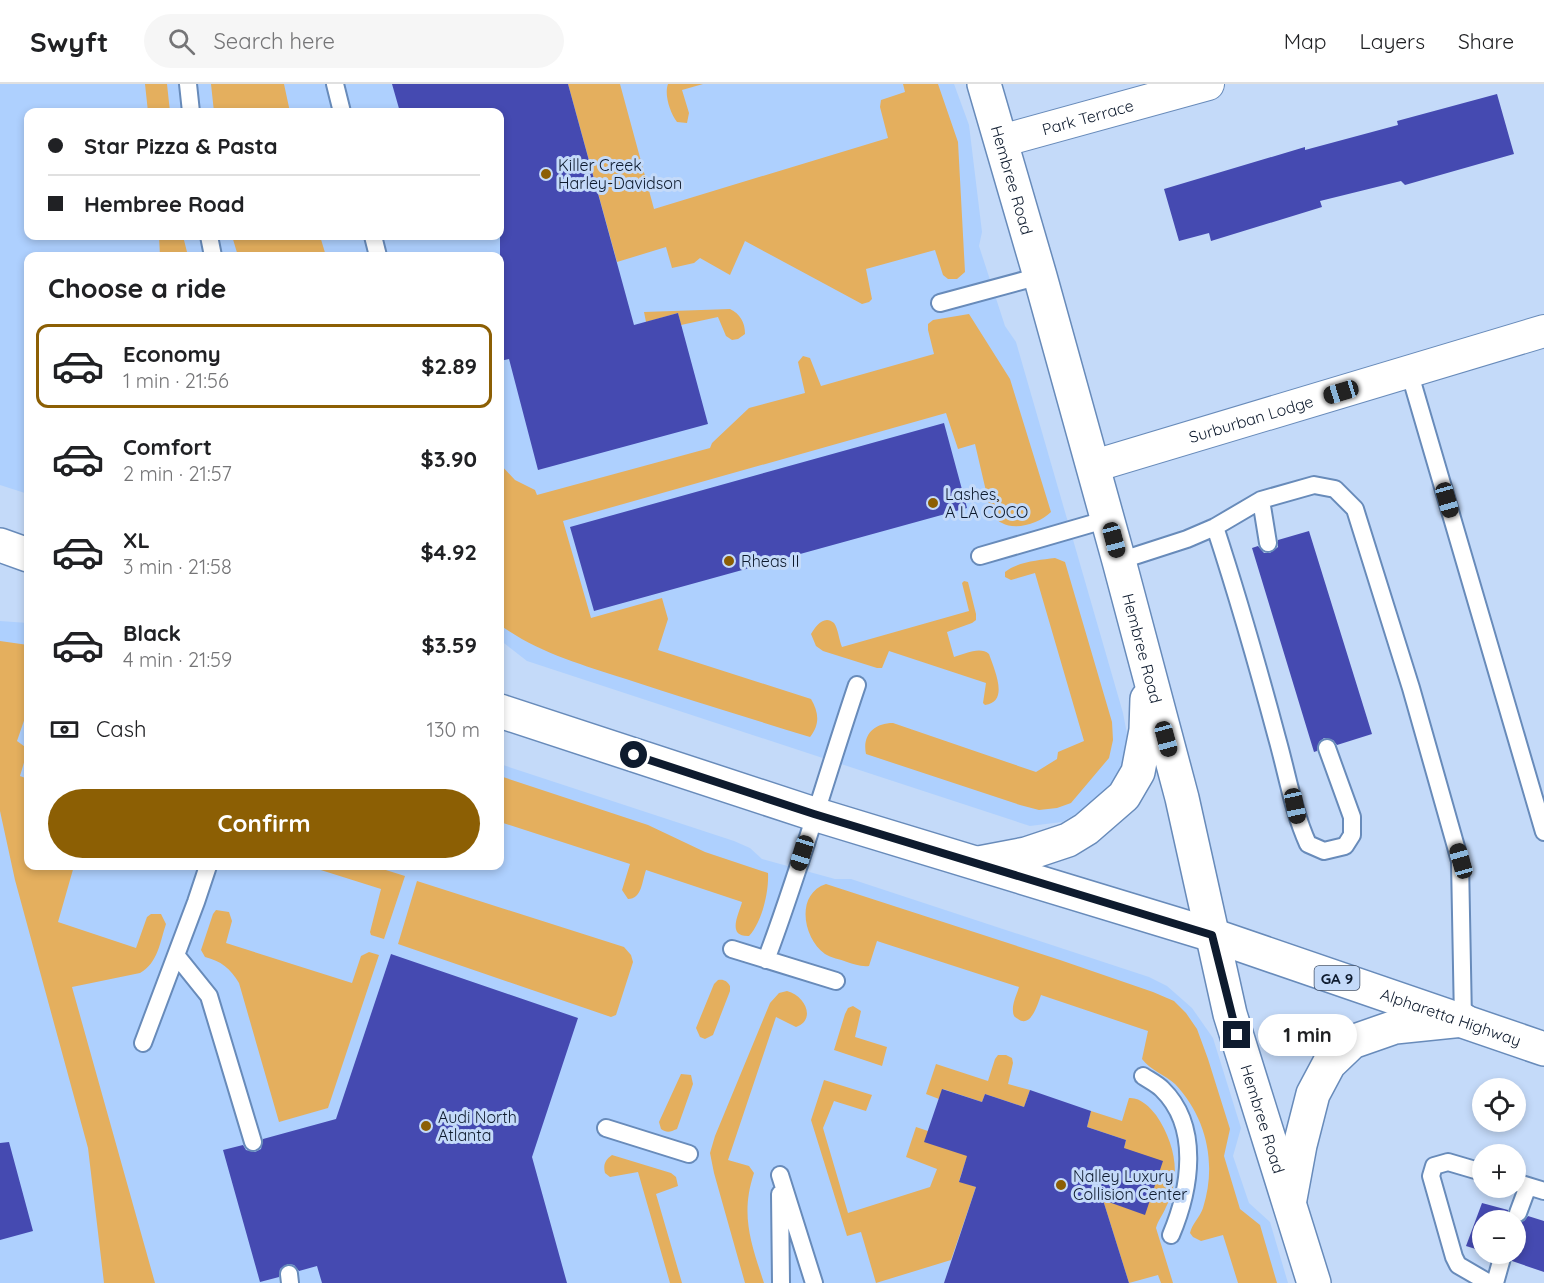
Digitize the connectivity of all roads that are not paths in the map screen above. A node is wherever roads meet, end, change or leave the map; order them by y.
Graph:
1 (188, 84) edge
2 (335, 84) edge
3 (984, 84) edge
4 (1208, 84) edge
5 (191, 108) edge
6 (341, 108) edge
7 (1001, 141) junction
8 (1040, 276) junction
9 (940, 303) dead end
10 (1544, 331) edge
11 (1409, 371) junction
12 (1094, 466) junction
13 (1261, 500) junction
14 (1108, 519) junction
15 (1215, 526) junction
16 (1268, 543) dead end
17 (0, 545) edge
18 (24, 554) edge
19 (980, 556) dead end
20 (1119, 561) junction
21 (1148, 670) junction
22 (857, 685) dead end
23 (504, 712) edge
24 (1328, 748) dead end
25 (814, 814) junction
26 (1544, 832) edge
27 (979, 863) junction
28 (207, 870) edge
29 (1212, 935) junction
30 (732, 949) dead end
31 (176, 955) junction
32 (766, 960) junction
33 (836, 981) dead end
34 (1463, 1020) junction
35 (143, 1043) dead end
36 (1544, 1049) edge
37 (1143, 1076) dead end
38 (606, 1128) dead end
39 (253, 1142) dead end
40 (689, 1154) dead end
41 (1472, 1169) edge
42 (1529, 1186) edge
43 (1289, 1204) junction
44 (1519, 1210) edge
45 (1171, 1234) dead end
46 (1500, 1264) edge
47 (781, 1283) edge
48 (814, 1283) edge
49 (1314, 1283) edge
50 (1489, 1283) edge
51 (1495, 1283) edge

1 - 5 lane
2 - 6 lane
3 - 7 main road, Hembree Road
4 - 7 street, Park Terrace
7 - 8 main road, Hembree Road
8 - 9 lane
8 - 12 main road, Hembree Road
10 - 11 street, Surburban Lodge
11 - 12 street, Surburban Lodge
11 - 26 lane
12 - 14 main road, Hembree Road
13 - 15 lane
13 - 16 lane
13 - 34 lane
14 - 19 lane
14 - 20 main road, Hembree Road
15 - 20 lane
15 - 24 lane
17 - 18 main road
20 - 21 main road, Hembree Road
21 - 27 main road
21 - 29 main road, Hembree Road
22 - 25 lane
23 - 25 main road, Alpharetta Highway / GA 9
25 - 27 main road, Alpharetta Highway / GA 9
25 - 32 lane
27 - 29 main road, Alpharetta Highway / GA 9
28 - 31 lane
29 - 34 main road, Alpharetta Highway / GA 9
29 - 43 main road, Hembree Road
30 - 32 lane
31 - 35 lane
31 - 39 lane
32 - 33 lane
34 - 36 main road, Alpharetta Highway / GA 9
34 - 43 main road
37 - 45 lane
38 - 40 lane
41 - 50 lane
42 - 44 lane
43 - 49 main road, Hembree Road
46 - 51 lane
47 - 48 lane

